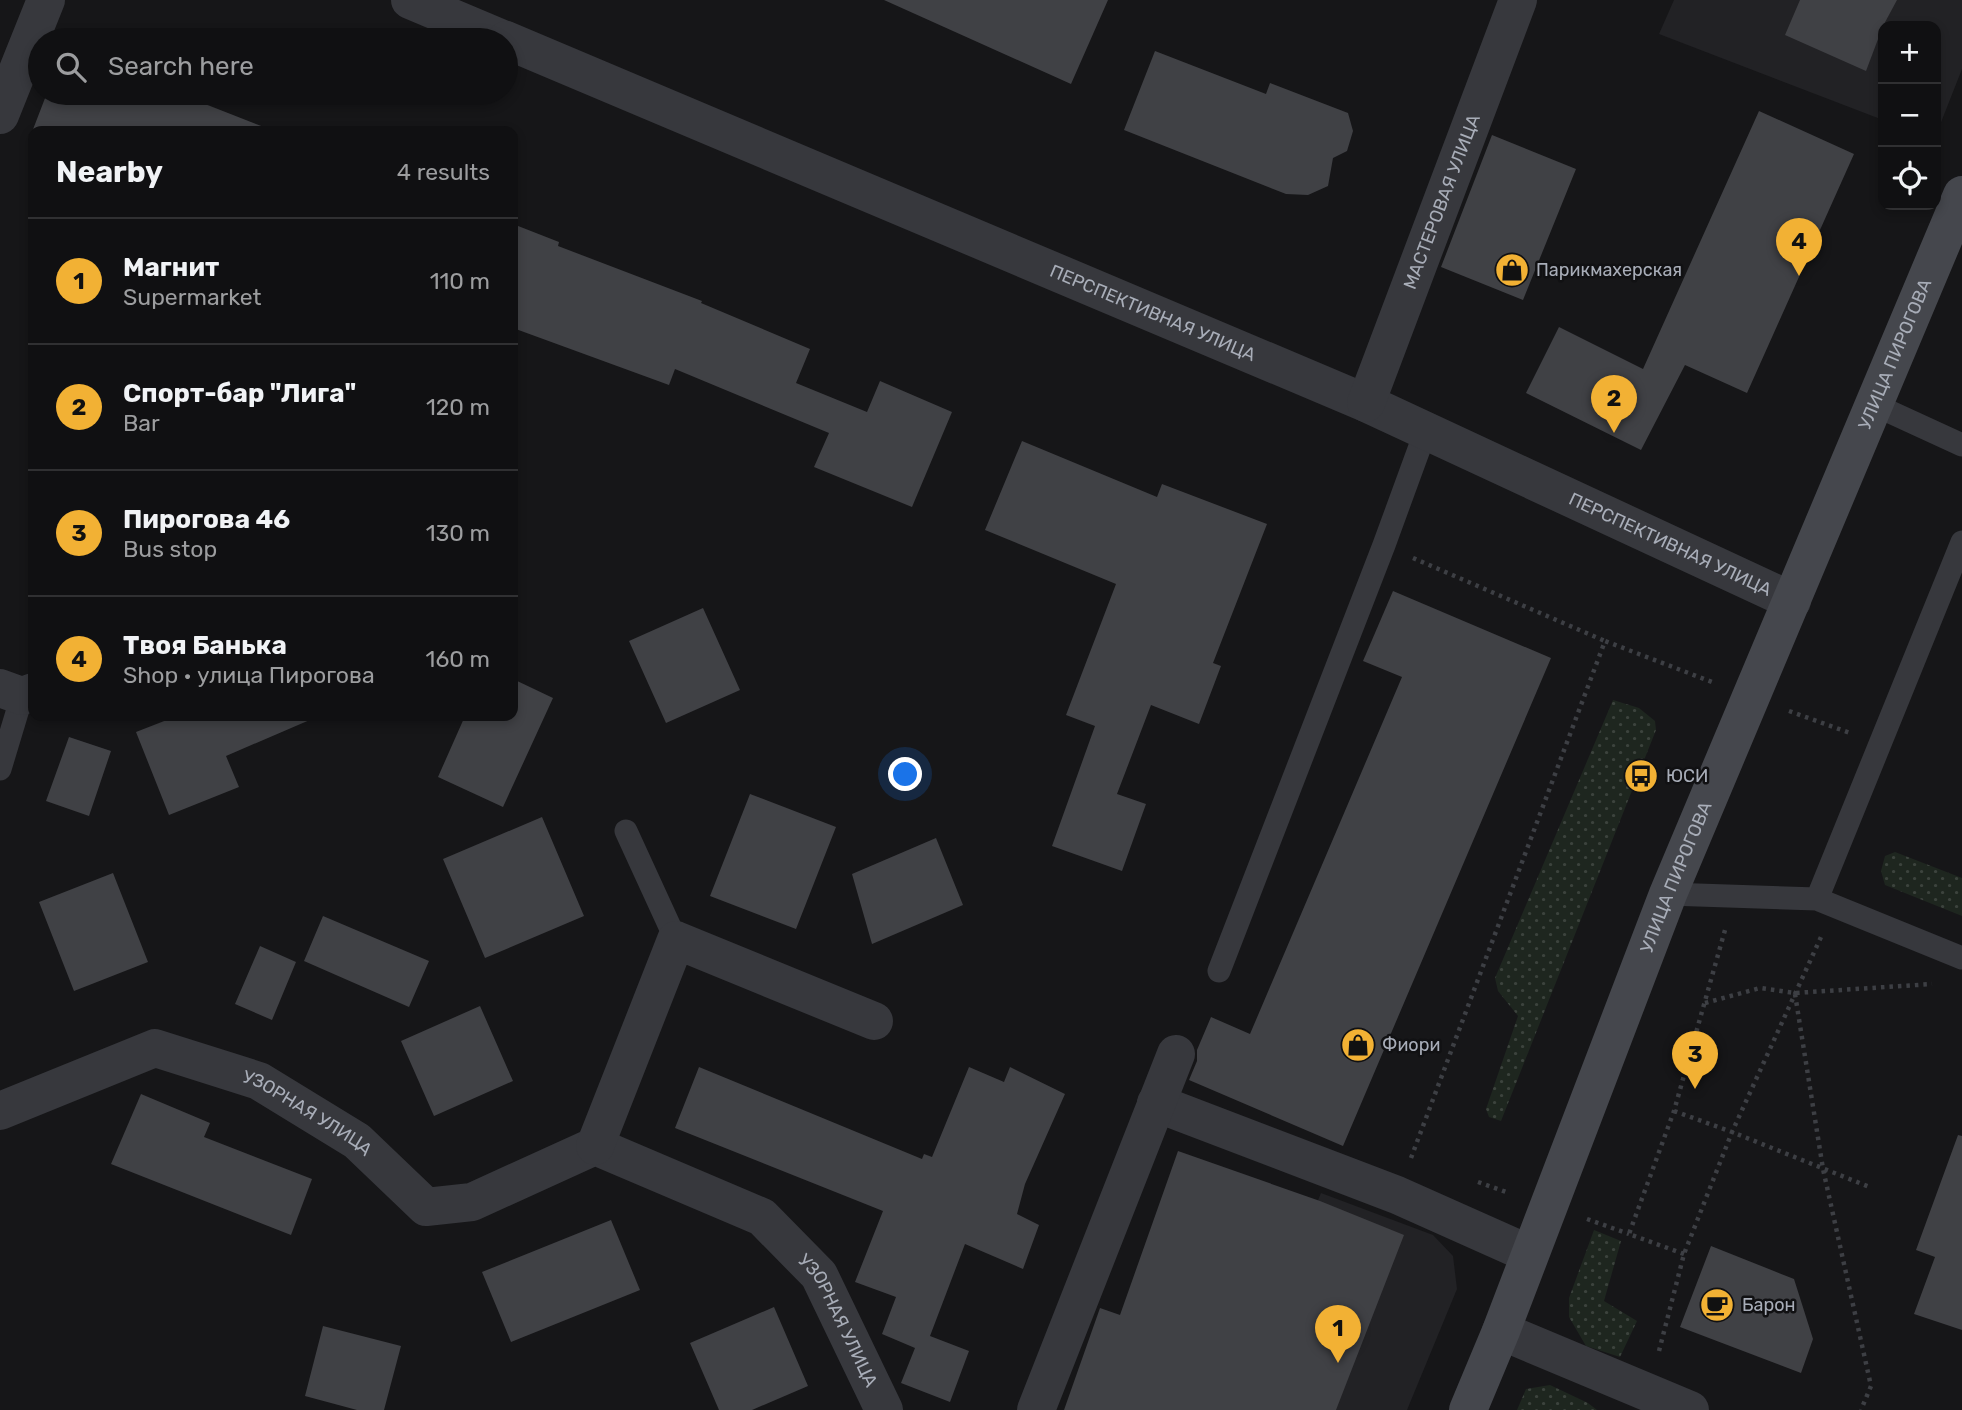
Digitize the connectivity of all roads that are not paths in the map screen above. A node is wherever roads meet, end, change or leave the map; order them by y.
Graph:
1 (46, 0) edge
2 (410, 0) edge
3 (1517, 0) edge
4 (35, 28) edge
5 (476, 28) edge
6 (28, 45) edge
7 (518, 45) edge
8 (0, 115) edge
9 (1962, 195) edge
10 (1366, 403) junction
11 (1875, 405) junction
12 (1426, 430) junction
13 (1962, 445) edge
14 (1962, 542) edge
15 (1792, 601) junction
16 (18, 692) edge
17 (0, 769) edge
18 (626, 831) dead end
19 (1668, 894) junction
20 (1826, 903) junction
21 (676, 940) junction
22 (1962, 958) edge
23 (1219, 971) dead end
24 (874, 1021) dead end
25 (1176, 1054) dead end
26 (1156, 1103) junction
27 (0, 1111) edge
28 (595, 1146) junction
29 (1529, 1254) junction
30 (1501, 1331) junction
31 (884, 1410) edge
32 (1037, 1410) edge
33 (1468, 1410) edge
34 (1690, 1410) edge

1 - 4 street
2 - 5 street, ПЕРСПЕКТИВНАЯ УЛИЦА
3 - 10 street, МАСТЕРОВАЯ УЛИЦА
6 - 8 street
7 - 10 street, ПЕРСПЕКТИВНАЯ УЛИЦА
9 - 11 main road, УЛИЦА ПИРОГОВА
10 - 12 street, ПЕРСПЕКТИВНАЯ УЛИЦА
11 - 13 lane
11 - 15 main road, УЛИЦА ПИРОГОВА
12 - 15 street, ПЕРСПЕКТИВНАЯ УЛИЦА
12 - 23 lane
14 - 20 lane
15 - 19 main road, УЛИЦА ПИРОГОВА
16 - 17 lane
18 - 21 lane
19 - 20 lane
19 - 29 main road, УЛИЦА ПИРОГОВА
20 - 22 lane
21 - 24 street
21 - 28 street
25 - 26 street
26 - 29 street
26 - 32 street
27 - 28 street, УЗОРНАЯ УЛИЦА
28 - 31 street, УЗОРНАЯ УЛИЦА
29 - 30 main road, УЛИЦА ПИРОГОВА
30 - 33 main road, УЛИЦА ПИРОГОВА
30 - 34 street

